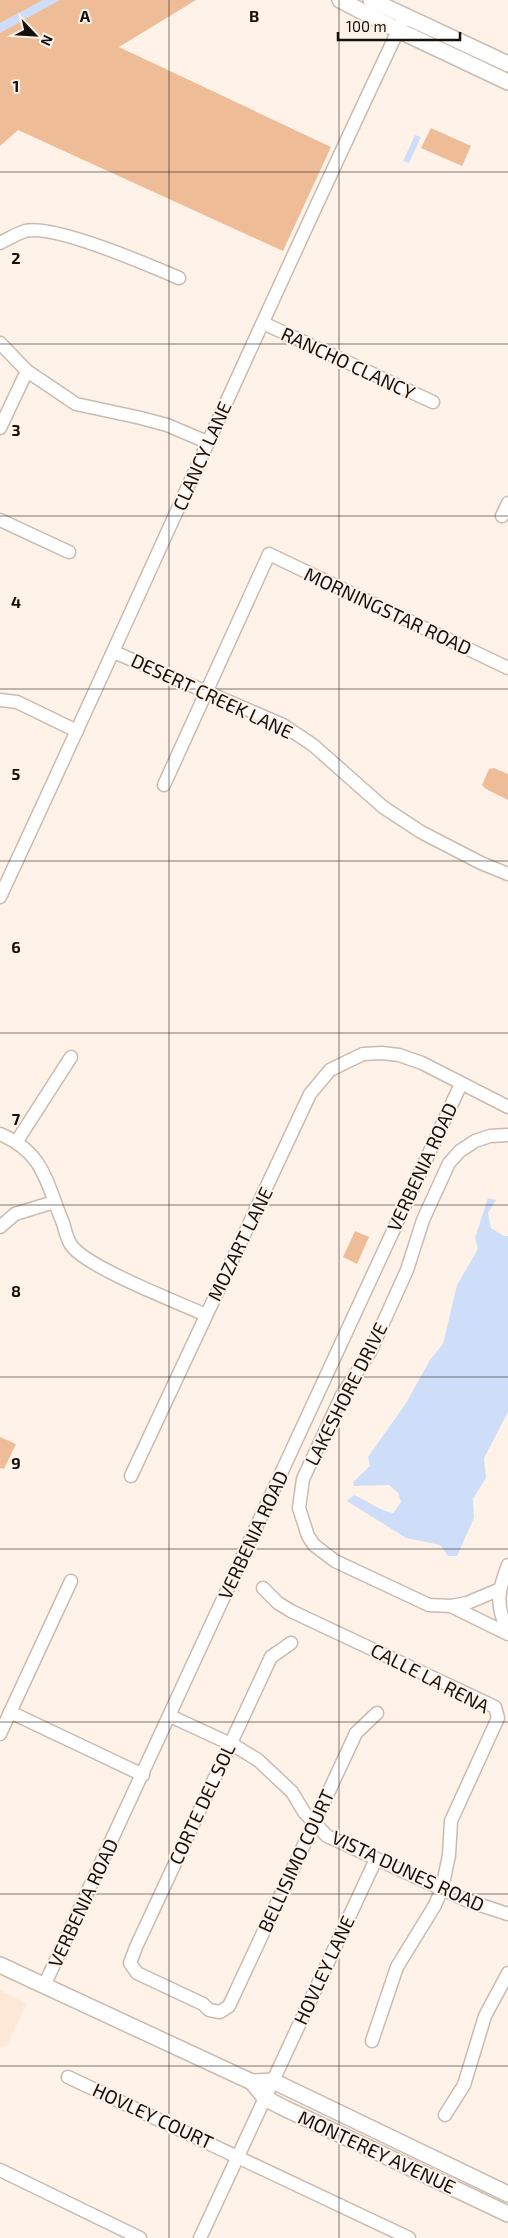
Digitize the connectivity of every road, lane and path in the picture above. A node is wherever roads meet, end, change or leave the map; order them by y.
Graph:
1 (340, 0) edge
2 (371, 0) edge
3 (405, 16) junction
4 (398, 30) junction
5 (508, 64) edge
6 (508, 82) edge
7 (0, 243) edge
8 (179, 278) dead end
9 (263, 323) junction
10 (0, 343) edge
11 (27, 371) junction
12 (433, 402) dead end
13 (0, 428) edge
14 (207, 442) junction
15 (508, 503) edge
16 (502, 516) dead end
17 (0, 520) edge
18 (68, 552) dead end
19 (114, 652) junction
20 (508, 668) edge
21 (207, 693) junction
22 (0, 700) edge
23 (77, 731) junction
24 (164, 785) dead end
25 (508, 874) edge
26 (0, 897) edge
27 (71, 1057) dead end
28 (461, 1084) junction
29 (508, 1107) edge
30 (0, 1134) edge
31 (508, 1135) edge
32 (17, 1141) junction
33 (54, 1202) junction
34 (0, 1227) edge
35 (206, 1315) junction
36 (131, 1476) dead end
37 (508, 1565) edge
38 (70, 1581) dead end
39 (263, 1588) dead end
40 (498, 1590) junction
41 (451, 1606) junction
42 (508, 1632) edge
43 (291, 1643) dead end
44 (10, 1712) junction
45 (377, 1713) dead end
46 (170, 1716) junction
47 (0, 1734) edge
48 (230, 1744) junction
49 (143, 1775) junction
50 (314, 1823) junction
51 (376, 1859) junction
52 (442, 1889) junction
53 (508, 1914) edge
54 (0, 1965) edge
55 (508, 1973) edge
56 (44, 1986) junction
57 (220, 2012) joint
58 (372, 2041) dead end
59 (68, 2077) dead end
60 (273, 2081) junction
61 (252, 2082) junction
62 (265, 2098) junction
63 (446, 2115) dead end
64 (238, 2156) junction
65 (0, 2170) edge
66 (508, 2194) edge
67 (508, 2214) edge
68 (140, 2238) edge
69 (200, 2238) edge
70 (408, 2238) edge

1 - 4 main road
2 - 3 main road
3 - 4 street, CLANCY LANE
3 - 5 main road
4 - 6 main road
4 - 9 street, CLANCY LANE
7 - 8 street
9 - 12 street, RANCHO CLANCY
9 - 14 street, CLANCY LANE
10 - 11 street
11 - 13 street
11 - 14 street
14 - 19 street, CLANCY LANE
15 - 16 street
17 - 18 street
19 - 21 street, DESERT CREEK LANE
19 - 23 street, CLANCY LANE
20 - 21 street, MORNINGSTAR ROAD
21 - 24 street
21 - 25 street, DESERT CREEK LANE
22 - 23 street
23 - 26 street, CLANCY LANE
27 - 32 street
28 - 29 street, MOZART LANE
28 - 35 street, MOZART LANE
28 - 46 street, VERBENIA ROAD
30 - 32 street, MOZART LANE
31 - 41 street, LAKESHORE DRIVE
32 - 33 street, MOZART LANE
33 - 34 street
33 - 35 street, MOZART LANE
35 - 36 street
37 - 40 street
38 - 44 street
39 - 52 street, CALLE LA RENA
40 - 41 street
40 - 42 street
41 - 42 street, LAKESHORE DRIVE
43 - 48 street, CORTE DEL SOL
44 - 47 street
44 - 49 street
45 - 50 street, BELLISIMO COURT
46 - 48 street, VISTA DUNES ROAD
46 - 49 street, VERBENIA ROAD
48 - 50 street, VISTA DUNES ROAD
48 - 57 street, CORTE DEL SOL
49 - 56 street, VERBENIA ROAD
50 - 51 street, VISTA DUNES ROAD
50 - 57 street, BELLISIMO COURT
51 - 52 street, VISTA DUNES ROAD
51 - 60 street, HOVLEY LANE
52 - 53 street, VISTA DUNES ROAD
52 - 58 street, CALLE LA RENA
54 - 56 main road, MONTEREY AVENUE
55 - 63 street
56 - 61 main road, MONTEREY AVENUE
59 - 64 street, HOVLEY COURT
60 - 61 main road, MONTEREY AVENUE
60 - 62 street, HOVLEY LANE
60 - 66 main road, MONTEREY AVENUE
61 - 62 main road, MONTEREY AVENUE
62 - 64 street, HOVLEY LANE
62 - 67 main road, MONTEREY AVENUE
64 - 69 street, HOVLEY LANE
64 - 70 street, HOVLEY COURT
65 - 68 street

